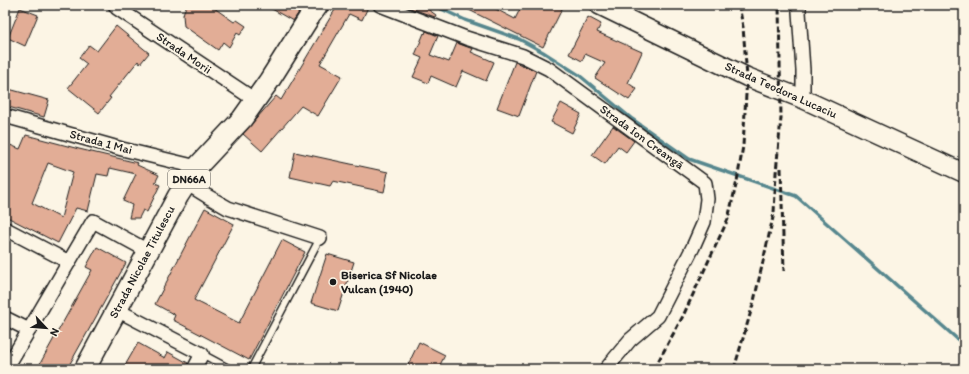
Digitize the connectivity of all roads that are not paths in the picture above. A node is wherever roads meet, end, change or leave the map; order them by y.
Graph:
1 (115, 5) edge
2 (318, 5) edge
3 (380, 5) edge
4 (599, 5) edge
5 (799, 5) edge
6 (255, 100) junction
7 (803, 100) junction
8 (5, 116) edge
9 (964, 173) edge
10 (192, 175) junction
11 (5, 230) edge
12 (320, 238) joint
13 (148, 251) junction
14 (69, 262) junction
15 (117, 310) junction
16 (5, 318) edge
17 (29, 330) junction
18 (202, 354) junction
19 (6, 369) edge
20 (85, 369) edge
21 (194, 369) edge
22 (230, 369) edge
23 (251, 369) edge
24 (606, 369) edge

1 - 6 street, Strada Morii
2 - 6 main road, Strada Nicolae Titulescu / DN66A
3 - 24 street, Strada Ion Creangă
4 - 7 main road, Strada Teodora Lucaciu
5 - 7 street
6 - 10 main road, Strada Nicolae Titulescu / DN66A
7 - 9 main road, Strada Teodora Lucaciu
8 - 10 street, Strada 1 Mai
10 - 12 street, Strada 1 Mai
10 - 13 main road, Strada Nicolae Titulescu / DN66A
11 - 14 street
12 - 23 lane
13 - 14 street
13 - 15 main road, Strada Nicolae Titulescu / DN66A
14 - 17 street
15 - 18 street
15 - 20 main road, Strada Nicolae Titulescu / DN66A
16 - 17 street
17 - 19 street
18 - 21 street
18 - 22 lane

